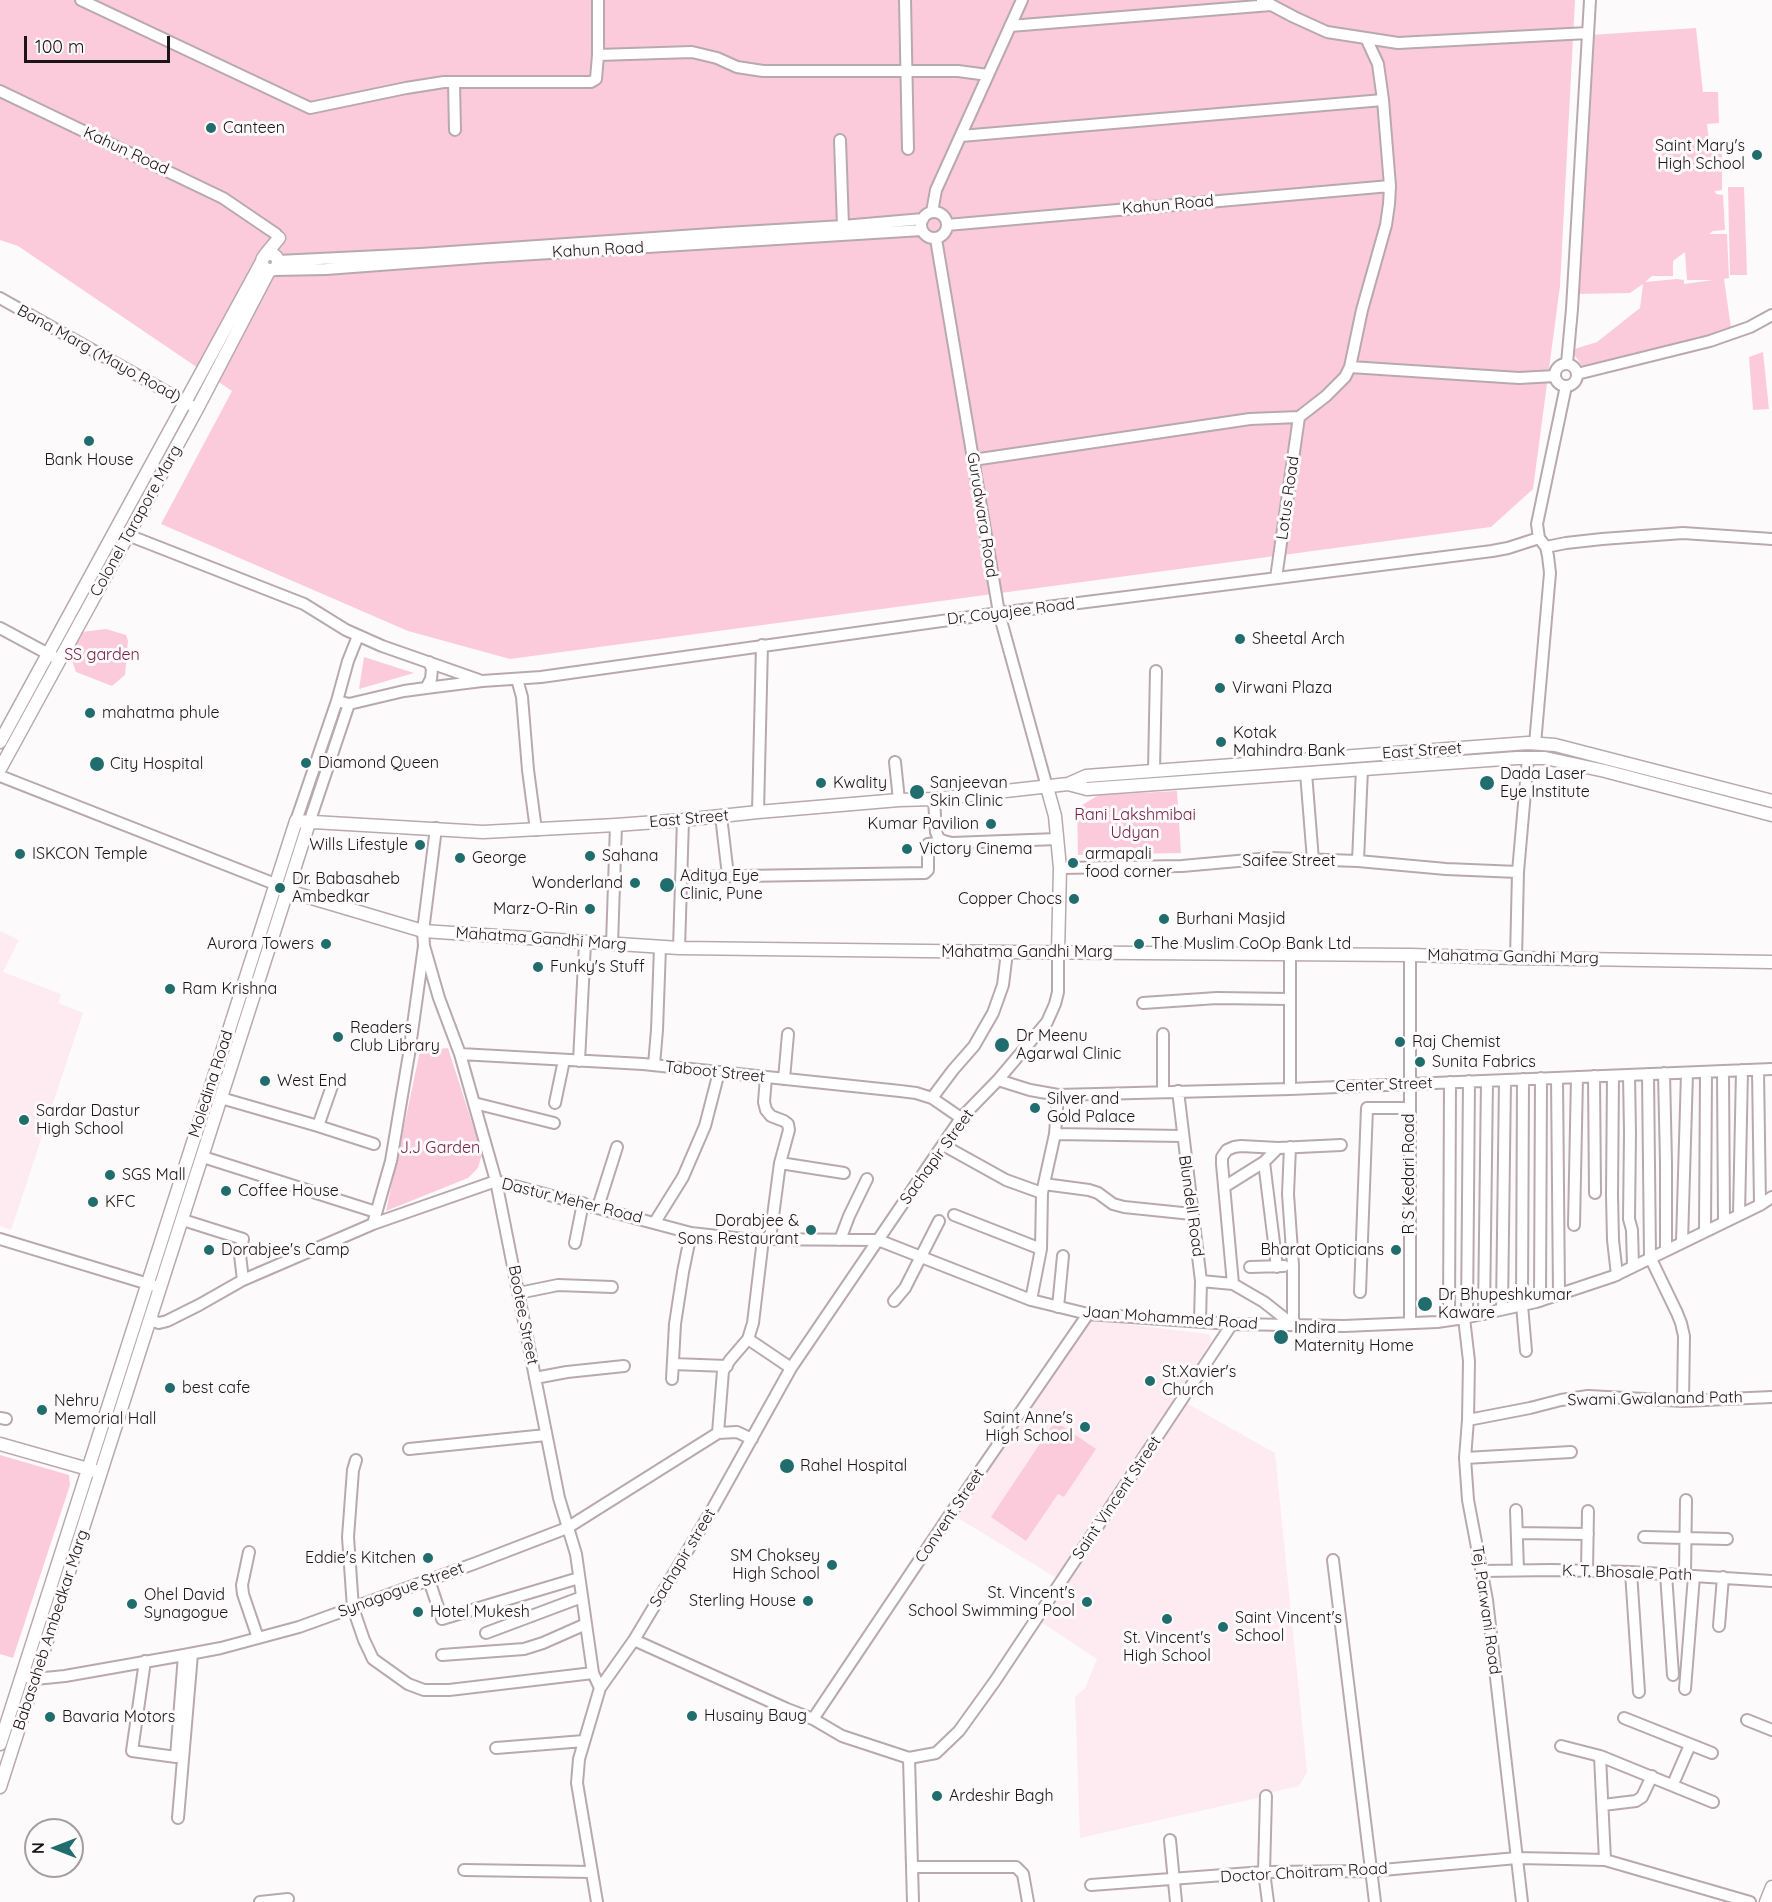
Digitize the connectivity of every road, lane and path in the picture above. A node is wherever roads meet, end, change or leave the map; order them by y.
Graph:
1 (81, 0) edge
2 (598, 0) edge
3 (905, 0) edge
4 (1022, 0) edge
5 (1590, 0) edge
6 (1267, 2) edge
7 (1010, 26) junction
8 (1588, 33) junction
9 (1366, 38) junction
10 (1388, 41) junction
11 (598, 55) junction
12 (1378, 64) junction
13 (907, 71) junction
14 (988, 75) junction
15 (454, 83) junction
16 (0, 91) edge
17 (1383, 100) junction
18 (455, 130) dead end
19 (961, 136) junction
20 (840, 140) dead end
21 (908, 149) dead end
22 (1389, 186) junction
23 (925, 220) junction
24 (947, 225) junction
25 (843, 226) junction
26 (279, 238) joint
27 (936, 239) junction
28 (271, 263) junction
29 (0, 298) edge
30 (1772, 315) edge
31 (1567, 363) junction
32 (1350, 367) junction
33 (1577, 374) junction
34 (1555, 376) junction
35 (1566, 386) junction
36 (186, 403) junction
37 (197, 409) junction
38 (1299, 417) junction
39 (973, 459) junction
40 (116, 531) junction
41 (128, 536) junction
42 (1539, 538) junction
43 (1772, 539) edge
44 (1546, 548) junction
45 (1276, 579) junction
46 (999, 614) junction
47 (0, 628) edge
48 (346, 630) junction
49 (358, 636) junction
50 (762, 645) junction
51 (48, 654) junction
52 (60, 660) junction
53 (348, 661) junction
54 (429, 662) junction
55 (1156, 671) dead end
56 (517, 679) junction
57 (482, 681) junction
58 (426, 688) junction
59 (343, 702) junction
60 (0, 742) edge
61 (1535, 744) junction
62 (1528, 758) junction
63 (895, 762) dead end
64 (1362, 769) junction
65 (0, 770) edge
66 (1154, 771) junction
67 (1306, 773) junction
68 (0, 776) edge
69 (1068, 784) junction
70 (1047, 787) junction
71 (934, 799) junction
72 (899, 800) junction
73 (1772, 801) edge
74 (758, 812) junction
75 (1772, 815) edge
76 (721, 816) junction
77 (683, 820) junction
78 (296, 821) junction
79 (309, 823) junction
80 (616, 825) junction
81 (436, 828) junction
82 (536, 830) junction
83 (1057, 839) junction
84 (946, 842) junction
85 (1313, 860) junction
86 (1358, 861) junction
87 (727, 867) dead end
88 (1060, 868) junction
89 (1518, 872) junction
90 (681, 877) junction
91 (275, 884) junction
92 (288, 891) junction
93 (423, 931) junction
94 (585, 942) junction
95 (612, 944) junction
96 (424, 946) junction
97 (660, 947) junction
98 (678, 948) junction
99 (1007, 952) junction
100 (1059, 953) junction
101 (1290, 954) junction
102 (1410, 955) junction
103 (1516, 958) junction
104 (1772, 962) edge
105 (1289, 999) junction
106 (1143, 1003) dead end
107 (788, 1034) dead end
108 (1163, 1034) dead end
109 (460, 1054) junction
110 (564, 1060) junction
111 (579, 1061) junction
112 (654, 1065) junction
113 (1772, 1069) edge
114 (1742, 1070) junction
115 (1758, 1070) junction
116 (1723, 1071) junction
117 (719, 1072) junction
118 (1687, 1072) junction
119 (1706, 1072) junction
120 (1664, 1073) junction
121 (1648, 1074) junction
122 (1629, 1075) junction
123 (1594, 1076) junction
124 (1612, 1076) junction
125 (766, 1077) junction
126 (1577, 1077) junction
127 (1541, 1078) junction
128 (1557, 1078) junction
129 (784, 1079) junction
130 (1523, 1079) junction
131 (998, 1080) junction
132 (1505, 1080) junction
133 (1469, 1081) junction
134 (1487, 1081) junction
135 (1450, 1082) junction
136 (1409, 1084) junction
137 (332, 1086) dead end
138 (1290, 1089) junction
139 (1178, 1091) junction
140 (1163, 1092) junction
141 (1058, 1095) junction
142 (221, 1098) junction
143 (932, 1098) junction
144 (474, 1103) junction
145 (555, 1103) dead end
146 (1409, 1108) junction
147 (961, 1118) junction
148 (554, 1123) dead end
149 (318, 1126) junction
150 (1686, 1129) junction
151 (1665, 1130) junction
152 (1055, 1134) junction
153 (1182, 1136) junction
154 (374, 1144) dead end
155 (943, 1145) junction
156 (1341, 1145) dead end
157 (617, 1148) dead end
158 (1278, 1148) junction
159 (1290, 1148) junction
160 (203, 1157) junction
161 (1264, 1162) junction
162 (780, 1163) junction
163 (844, 1173) dead end
164 (867, 1179) dead end
165 (496, 1181) junction
166 (1224, 1187) junction
167 (1043, 1188) junction
168 (1594, 1193) dead end
169 (1772, 1197) edge
170 (583, 1203) junction
171 (1760, 1205) junction
172 (598, 1207) junction
173 (376, 1212) junction
174 (1192, 1214) junction
175 (954, 1215) dead end
176 (1739, 1215) junction
177 (183, 1220) junction
178 (939, 1221) dead end
179 (655, 1222) junction
180 (1724, 1222) junction
181 (373, 1224) junction
182 (1574, 1225) dead end
183 (1705, 1231) junction
184 (691, 1233) junction
185 (0, 1239) edge
186 (766, 1239) junction
187 (840, 1240) junction
188 (878, 1240) junction
189 (1682, 1242) junction
190 (574, 1243) dead end
191 (1041, 1249) junction
192 (1665, 1250) junction
193 (920, 1256) junction
194 (1064, 1257) dead end
195 (1650, 1257) junction
196 (1293, 1265) junction
197 (1633, 1266) junction
198 (1250, 1267) dead end
199 (1277, 1267) junction
200 (1617, 1275) junction
201 (243, 1280) junction
202 (1201, 1281) junction
203 (148, 1284) junction
204 (1233, 1284) junction
205 (612, 1287) dead end
206 (161, 1288) junction
207 (1360, 1292) dead end
208 (519, 1293) junction
209 (1559, 1294) junction
210 (1031, 1300) junction
211 (894, 1301) dead end
212 (1540, 1301) junction
213 (1522, 1305) junction
214 (1058, 1307) junction
215 (1502, 1310) junction
216 (1088, 1314) junction
217 (1484, 1314) junction
218 (1465, 1318) junction
219 (150, 1320) junction
220 (1449, 1320) junction
221 (1200, 1321) junction
222 (1410, 1322) junction
223 (1232, 1324) junction
224 (1293, 1325) junction
225 (748, 1339) junction
226 (1526, 1351) dead end
227 (673, 1364) junction
228 (624, 1366) dead end
229 (727, 1366) junction
230 (791, 1368) junction
231 (536, 1378) junction
232 (672, 1378) dead end
233 (1772, 1397) edge
234 (1683, 1401) junction
235 (1468, 1420) junction
236 (718, 1433) junction
237 (546, 1435) junction
238 (752, 1438) junction
239 (0, 1444) edge
240 (409, 1449) dead end
241 (0, 1451) edge
242 (1570, 1452) dead end
243 (1464, 1458) junction
244 (356, 1460) dead end
245 (94, 1474) junction
246 (1686, 1500) dead end
247 (1516, 1510) dead end
248 (1588, 1511) dead end
249 (567, 1528) junction
250 (1517, 1533) junction
251 (1588, 1534) junction
252 (1644, 1537) dead end
253 (1686, 1538) junction
254 (1727, 1539) dead end
255 (249, 1552) dead end
256 (1333, 1560) dead end
257 (1518, 1570) junction
258 (1482, 1571) junction
259 (1587, 1571) junction
260 (1631, 1572) junction
261 (1666, 1574) junction
262 (1689, 1575) junction
263 (1723, 1577) junction
264 (579, 1578) junction
265 (429, 1580) junction
266 (1772, 1581) edge
267 (582, 1597) junction
268 (353, 1608) junction
269 (586, 1624) junction
270 (1719, 1626) dead end
271 (486, 1633) dead end
272 (258, 1638) junction
273 (634, 1640) junction
274 (188, 1654) junction
275 (442, 1655) dead end
276 (145, 1661) junction
277 (593, 1673) junction
278 (1673, 1675) dead end
279 (28, 1677) junction
280 (600, 1688) junction
281 (1685, 1689) dead end
282 (1640, 1692) dead end
283 (1624, 1718) dead end
284 (813, 1719) junction
285 (1747, 1720) dead end
286 (1772, 1730) edge
287 (584, 1741) junction
288 (0, 1744) edge
289 (1690, 1745) junction
290 (1561, 1746) dead end
291 (496, 1748) dead end
292 (1712, 1754) dead end
293 (1600, 1756) junction
294 (909, 1758) junction
295 (1652, 1776) junction
296 (1673, 1784) junction
297 (0, 1787) edge
298 (1266, 1796) dead end
299 (1713, 1802) dead end
300 (1603, 1805) junction
301 (178, 1818) dead end
302 (1170, 1840) dead end
303 (1517, 1858) junction
304 (1605, 1860) junction
305 (912, 1867) junction
306 (464, 1870) dead end
307 (1371, 1871) junction
308 (592, 1872) junction
309 (1264, 1872) junction
310 (1174, 1880) junction
311 (1091, 1885) dead end
312 (1772, 1887) edge
313 (288, 1899) dead end
314 (260, 1902) edge
315 (597, 1902) edge
316 (913, 1902) edge
317 (1028, 1902) edge
318 (1176, 1902) edge
319 (1268, 1902) edge
320 (1375, 1902) edge
321 (1522, 1902) edge
322 (1750, 1902) edge
323 (1766, 1902) edge

1 - 15 street
2 - 11 street
3 - 13 street
4 - 7 street
5 - 8 street
6 - 7 street
6 - 9 street
7 - 14 street
8 - 10 street
8 - 31 street
9 - 10 street
9 - 12 street
10 - 12 street
11 - 13 street
11 - 15 street
12 - 17 street
13 - 14 street
13 - 21 street
14 - 19 street
15 - 18 street
16 - 26 street, Kahun Road
17 - 19 street
17 - 22 street
19 - 23 street
20 - 25 street
22 - 24 street, Kahun Road
22 - 32 street
23 - 24 street
23 - 25 street, Kahun Road
23 - 27 street
23 - 28 street, Kahun Road
24 - 27 street
25 - 28 street, Kahun Road
26 - 28 main road
27 - 39 street, Gurudwara Road
28 - 36 main road, Colonel Tarapore Marg
28 - 37 main road, Colonel Tarapore Marg
29 - 36 street, Bana Marg (Mayo Road)
30 - 33 street
31 - 33 street
31 - 34 street
32 - 34 street
32 - 38 street
33 - 35 street
34 - 35 street
35 - 42 street
36 - 37 street, Bana Marg (Mayo Road)
36 - 40 main road, Colonel Tarapore Marg
37 - 41 main road, Colonel Tarapore Marg
38 - 39 street
38 - 45 street, Lotus Road
39 - 46 street, Gurudwara Road
40 - 41 street
40 - 51 main road, Colonel Tarapore Marg
41 - 48 street
41 - 52 main road, Colonel Tarapore Marg
42 - 44 street
42 - 45 street, Dr. Coyajee Road
43 - 44 street
44 - 61 street
45 - 46 street, Dr. Coyajee Road
46 - 50 street, Dr. Coyajee Road
46 - 70 street, Gurudwara Road
47 - 51 street
48 - 49 street
48 - 53 street
49 - 53 street
49 - 54 street
50 - 56 street, Dr. Coyajee Road
50 - 74 street
51 - 52 street
51 - 60 main road, Colonel Tarapore Marg
52 - 65 main road, Colonel Tarapore Marg
53 - 59 street
54 - 57 street
54 - 58 street
55 - 66 street
56 - 57 street, Dr. Coyajee Road
56 - 82 street
57 - 58 street, Dr. Coyajee Road
58 - 59 street, Dr. Coyajee Road
59 - 78 street, Moledina Road
59 - 79 street
61 - 66 main road, East Street
61 - 73 main road, East Street
62 - 64 main road, East Street
62 - 75 main road, East Street
62 - 89 street
63 - 72 street
64 - 67 main road, East Street
64 - 86 street
66 - 69 main road, East Street
67 - 69 main road, East Street
67 - 85 street
68 - 91 street
69 - 70 main road, East Street
70 - 71 main road, East Street
70 - 83 main road
71 - 72 main road, East Street
71 - 84 street
72 - 74 main road, East Street
74 - 76 main road, East Street
76 - 77 main road, East Street
76 - 87 street
77 - 80 main road, East Street
77 - 90 street
78 - 79 main road, East Street
78 - 91 main road, Moledina Road
79 - 81 main road, East Street
79 - 92 main road, Moledina Road
80 - 82 main road, East Street
80 - 95 street
81 - 82 main road, East Street
81 - 93 street
83 - 84 street
83 - 88 main road
84 - 90 street
85 - 86 street, Saifee Street
85 - 88 street, Saifee Street
86 - 89 street, Saifee Street
88 - 100 main road
89 - 103 street
90 - 98 street
91 - 203 main road, Moledina Road
92 - 93 main road, Mahatma Gandhi Marg
92 - 142 main road, Moledina Road
93 - 94 main road, Mahatma Gandhi Marg
93 - 96 street
94 - 95 main road, Mahatma Gandhi Marg
94 - 111 street
95 - 97 main road, Mahatma Gandhi Marg
96 - 109 street, Bootee Street
96 - 173 street
97 - 98 main road, Mahatma Gandhi Marg
97 - 112 street
98 - 99 main road, Mahatma Gandhi Marg
99 - 100 main road, Mahatma Gandhi Marg
99 - 143 street
100 - 101 main road, Mahatma Gandhi Marg
100 - 131 street, Sachapir Street
101 - 102 main road, Mahatma Gandhi Marg
101 - 105 street
102 - 103 main road, Mahatma Gandhi Marg
102 - 136 street, R S Kedari Road
103 - 104 main road, Mahatma Gandhi Marg
105 - 106 street
105 - 138 street
107 - 129 street
108 - 140 street
109 - 110 street, Taboot Street
109 - 144 street, Bootee Street
110 - 111 street, Taboot Street
110 - 145 street
111 - 112 street, Taboot Street
112 - 117 street, Taboot Street
113 - 115 street, Center Street
114 - 115 street, Center Street
114 - 116 street, Center Street
114 - 176 street
115 - 171 street
116 - 119 street, Center Street
116 - 180 street
117 - 125 street, Taboot Street
117 - 179 street
118 - 119 street, Center Street
118 - 120 street, Center Street
118 - 150 street
119 - 183 street
120 - 121 street, Center Street
120 - 151 street
121 - 122 street, Center Street
121 - 195 street
122 - 124 street, Center Street
122 - 197 street
123 - 124 street, Center Street
123 - 126 street, Center Street
123 - 168 street
124 - 200 street
125 - 129 street, Taboot Street
125 - 162 street
126 - 128 street, Center Street
126 - 182 street
127 - 128 street, Center Street
127 - 130 street, Center Street
127 - 212 street
128 - 209 street
129 - 143 street, Taboot Street
130 - 132 street, Center Street
130 - 213 street
131 - 141 street, Center Street
131 - 147 street, Sachapir Street
132 - 134 street, Center Street
132 - 215 street
133 - 134 street, Center Street
133 - 135 street, Center Street
133 - 218 street, Tej Parwani Road
134 - 217 street
135 - 136 street, Center Street
135 - 220 street
136 - 138 street, Center Street
136 - 146 street, R S Kedari Road
137 - 149 street
138 - 139 street, Center Street
139 - 140 street, Center Street
139 - 153 street, Blundell Road
140 - 141 street, Center Street
141 - 152 street
142 - 149 street
142 - 160 main road, Moledina Road
143 - 147 street, Taboot Street
144 - 148 street
144 - 165 street, Bootee Street
146 - 207 street
146 - 222 street, R S Kedari Road
147 - 155 street, Sachapir Street
149 - 154 street
150 - 151 street
150 - 189 street
151 - 192 street
152 - 153 street
152 - 167 street
153 - 174 street, Blundell Road
155 - 167 street, Sachapir street
155 - 188 street, Sachapir Street
156 - 159 street
157 - 172 street
158 - 159 street
158 - 161 street
158 - 166 street
159 - 196 street
160 - 173 street
160 - 177 main road, Moledina Road
161 - 166 street
161 - 199 street
162 - 163 street
162 - 186 street
164 - 187 street
165 - 170 street, Dastur Meher Road
165 - 181 street, Dastur Meher Road
165 - 208 street, Bootee Street
166 - 204 street
167 - 174 street, Sachapir street
167 - 191 street
169 - 171 street, Jaan Mohammed Road
170 - 172 street, Dastur Meher Road
170 - 190 street
171 - 176 street, Jaan Mohammed Road
172 - 179 street, Dastur Meher Road
173 - 181 street
174 - 202 street, Blundell Road
175 - 191 street
176 - 180 street, Jaan Mohammed Road
177 - 201 street
177 - 206 main road, Moledina Road
178 - 193 street
179 - 184 street, Dastur Meher Road
180 - 183 street, Jaan Mohammed Road
181 - 201 street, Dastur Meher Road
183 - 189 street, Jaan Mohammed Road
184 - 186 street, Dastur Meher Road
184 - 227 street
185 - 203 street
186 - 187 street, Dastur Meher Road
186 - 225 street
187 - 188 street, Dastur Meher Road
188 - 193 street, Jaan Mohammed Road
188 - 230 street, Sachapir street
189 - 192 street, Jaan Mohammed Road
191 - 210 street
192 - 195 street, Jaan Mohammed Road
193 - 210 street, Jaan Mohammed Road
193 - 211 street
194 - 214 street
195 - 197 street, Jaan Mohammed Road
195 - 234 street
196 - 199 street
196 - 224 street
197 - 200 street, Jaan Mohammed Road
198 - 199 street
200 - 209 street, Jaan Mohammed Road
201 - 219 street, Dastur Meher Road
202 - 204 street
202 - 221 street, Blundell Road
203 - 206 street
203 - 245 main road, Moledina Road
204 - 224 street
205 - 208 street
206 - 219 main road, Moledina Road
208 - 231 street, Bootee Street
209 - 212 street, Jaan Mohammed Road
210 - 214 street, Jaan Mohammed Road
212 - 213 street, Jaan Mohammed Road
213 - 215 street, Jaan Mohammed Road
213 - 226 street
214 - 216 street, Jaan Mohammed Road
215 - 217 street, Jaan Mohammed Road
216 - 221 street, Jaan Mohammed Road
216 - 284 street, Convent Street
217 - 218 street, Jaan Mohammed Road
218 - 220 street, Jaan Mohammed Road
218 - 235 street, Tej Parwani Road
219 - 245 main road, Moledina Road
220 - 222 street, Jaan Mohammed Road
221 - 223 street, Jaan Mohammed Road
222 - 224 street, Jaan Mohammed Road
223 - 224 street, Jaan Mohammed Road
223 - 294 street, Saint Vincent Street
225 - 229 street
225 - 230 street
227 - 229 street
227 - 232 street
228 - 231 street
229 - 236 street
230 - 238 street, Sachapir street
231 - 237 street, Bootee Street
233 - 234 street, Swami Gwalanand Path
234 - 235 street, Swami Gwalanand Path
235 - 243 street, Tej Parwani Road
236 - 238 street
236 - 249 street, Synagogue Street
237 - 240 street
237 - 249 street, Bootee Street
238 - 273 street, Sachapir street
239 - 245 main road
241 - 245 main road
242 - 243 street
243 - 258 street, Tej Parwani Road
244 - 268 street
245 - 279 main road, Babasaheb Ambedkar Marg
246 - 253 street
247 - 250 street
248 - 251 street
249 - 264 street, Bootee Street
249 - 265 street, Synagogue Street
250 - 251 street
250 - 257 street
251 - 259 street
252 - 253 street
253 - 254 street
253 - 262 street
255 - 272 street
256 - 307 street
257 - 258 street, K. T. Bhosale Path
257 - 259 street, K. T. Bhosale Path
258 - 303 street, Tej Parwani Road
259 - 260 street, K. T. Bhosale Path
260 - 261 street, K. T. Bhosale Path
260 - 282 street
261 - 262 street, K. T. Bhosale Path
261 - 278 street
262 - 263 street, K. T. Bhosale Path
262 - 281 street
263 - 266 street, K. T. Bhosale Path
263 - 270 street
264 - 265 street
264 - 267 street, Bootee Street
265 - 268 street, Synagogue Street
267 - 269 street, Bootee Street
267 - 271 street
268 - 272 street, Synagogue Street
268 - 277 street
269 - 275 street
269 - 277 street, Bootee Street
272 - 274 street, Synagogue Street
273 - 280 street, Sachapir street
273 - 284 street
274 - 276 street, Synagogue Street
274 - 276 street
274 - 301 street
276 - 279 street, Synagogue Street
277 - 280 street, Bootee Street
279 - 288 main road, Babasaheb Ambedkar Marg
279 - 297 main road, Babasaheb Ambedkar Marg
280 - 287 street, Sachapir street
283 - 289 street
284 - 294 street
285 - 286 street
287 - 291 street
287 - 308 street, Sachapir street
289 - 292 street
289 - 296 street
290 - 293 street
293 - 295 street
293 - 300 street
294 - 305 street
295 - 296 street
295 - 300 street
296 - 299 street
298 - 309 street
300 - 304 street
302 - 310 street
303 - 304 street, Doctor Choitram Road
303 - 307 street, Doctor Choitram Road
303 - 321 street, Tej Parwani Road
304 - 322 street, Doctor Choitram Road
305 - 316 street
305 - 317 street
306 - 308 street
307 - 309 street, Doctor Choitram Road
307 - 320 street
308 - 315 street, Sachapir street
309 - 310 street, Doctor Choitram Road
309 - 319 street
310 - 311 street, Doctor Choitram Road
310 - 318 street
312 - 323 main road
313 - 314 street

